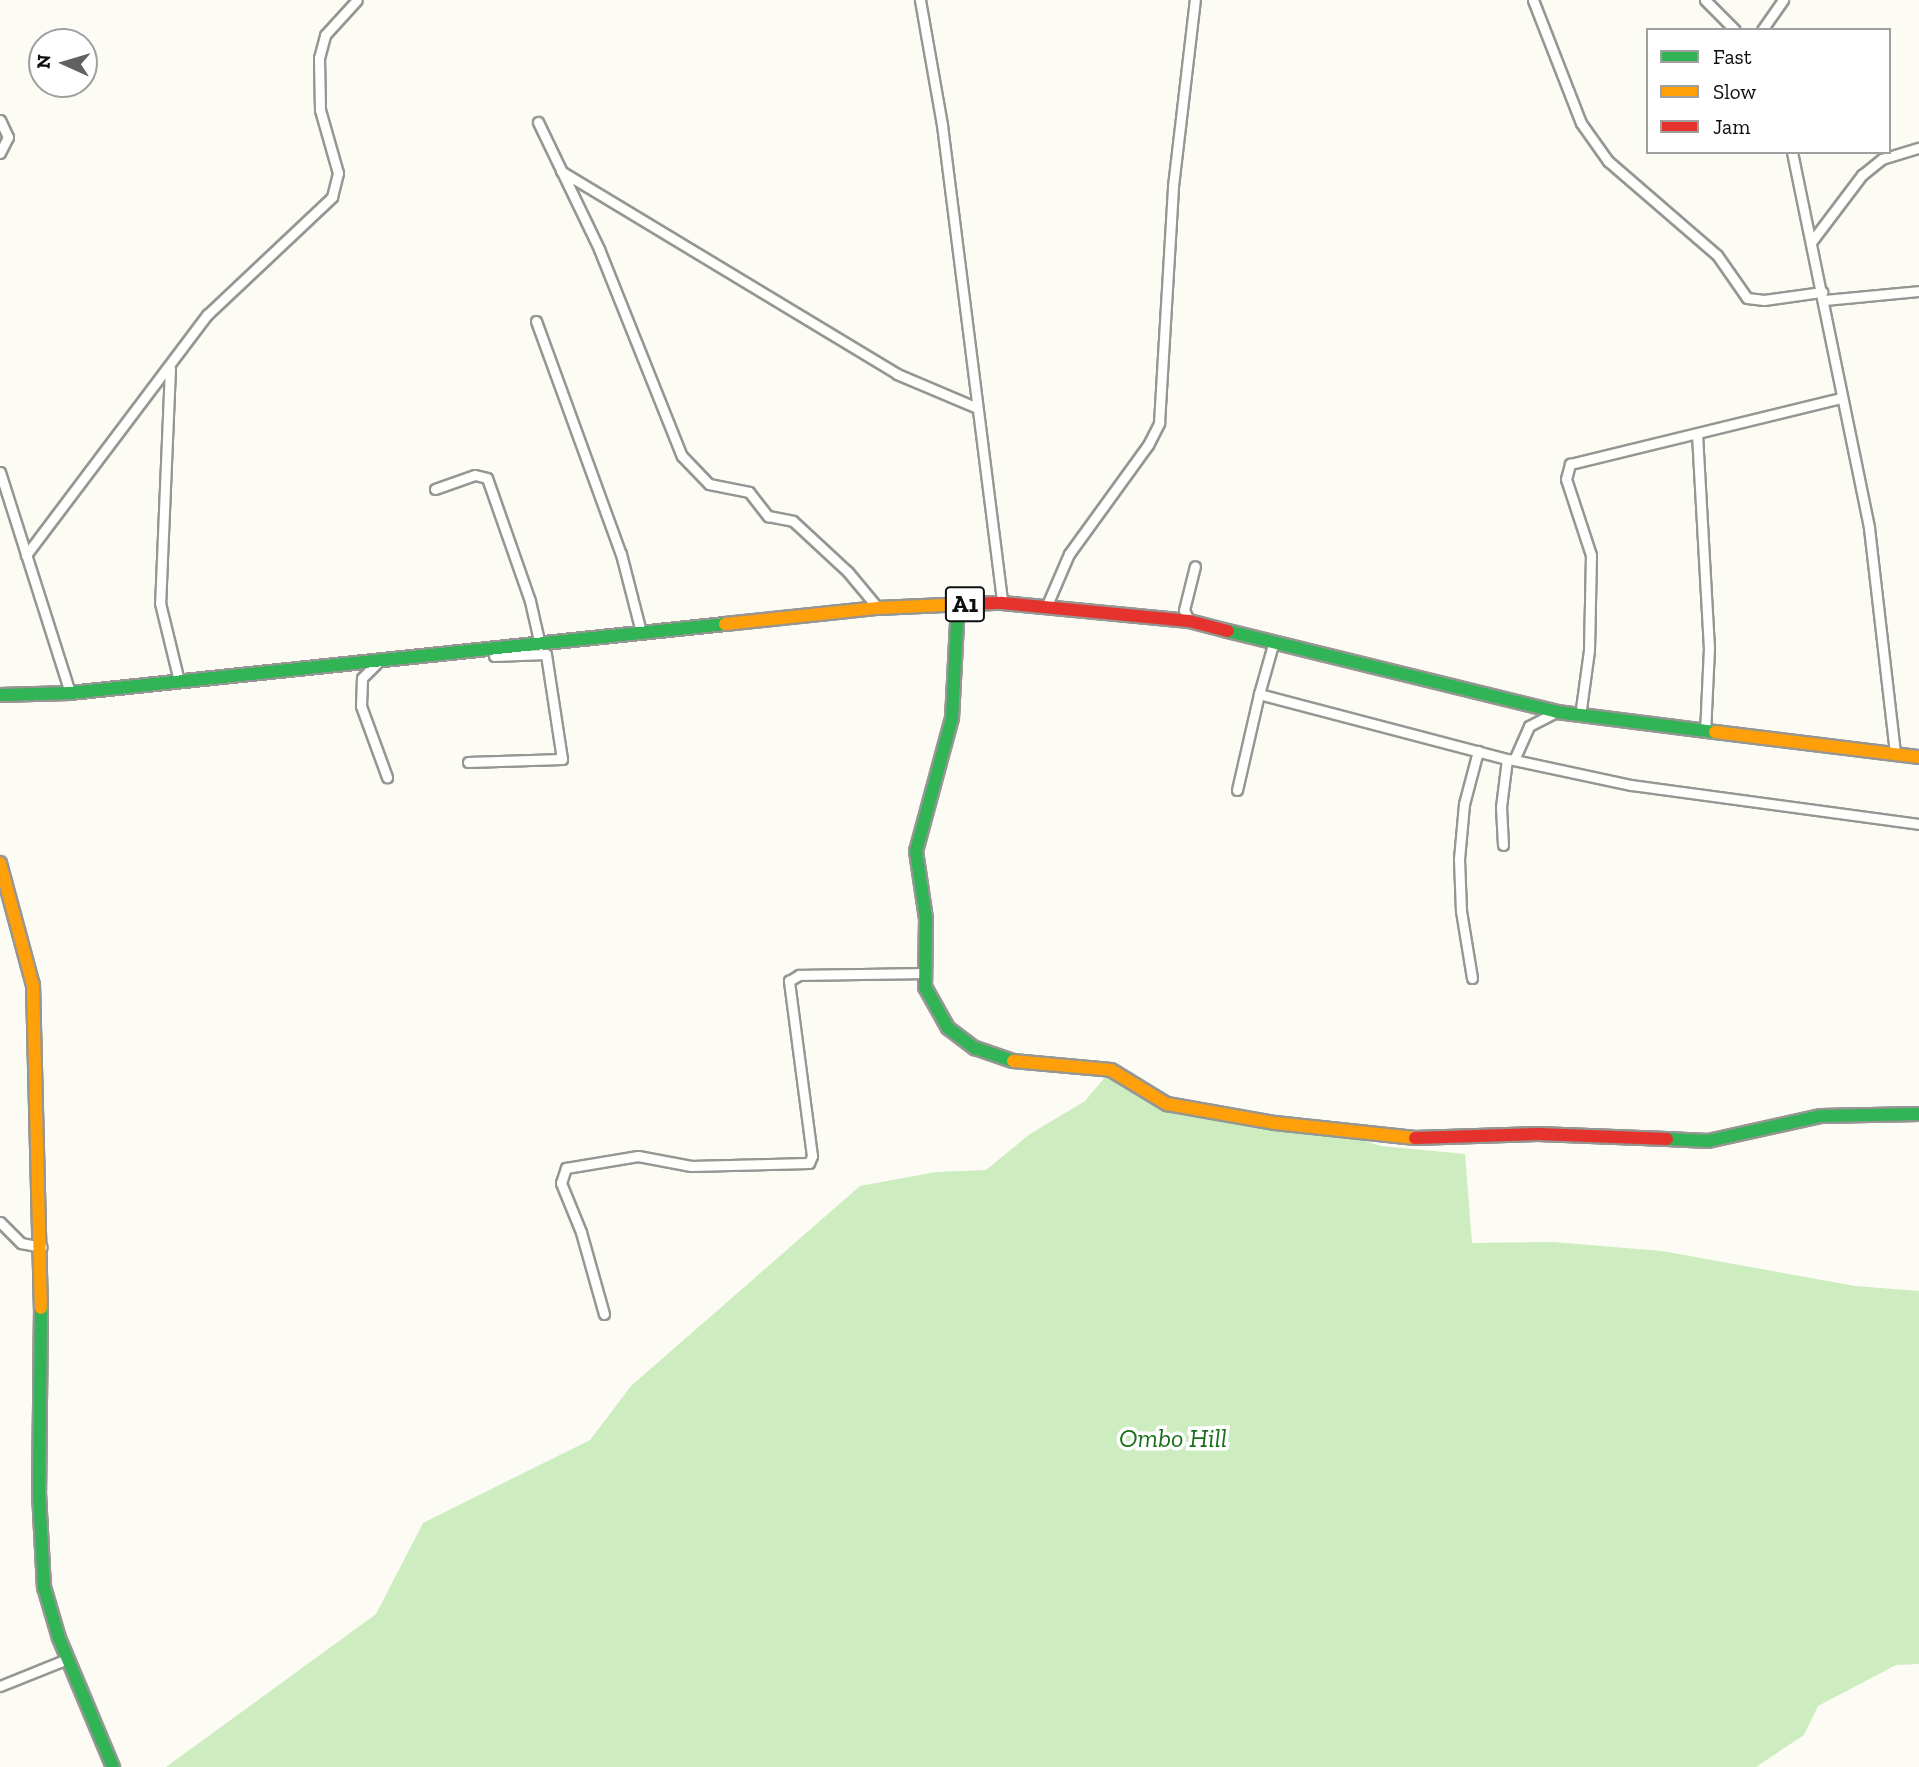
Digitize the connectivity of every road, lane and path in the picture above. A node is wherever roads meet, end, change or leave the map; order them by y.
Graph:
1 (356, 0) edge
2 (920, 0) edge
3 (1195, 0) edge
4 (1533, 0) edge
5 (1705, 0) edge
6 (1783, 0) edge
7 (1733, 28) edge
8 (1763, 28) edge
9 (0, 120) edge
10 (538, 122) dead end
11 (1919, 148) edge
12 (0, 153) edge
13 (1792, 154) edge
14 (561, 171) junction
15 (1812, 241) junction
16 (1919, 291) edge
17 (1823, 296) junction
18 (536, 321) dead end
19 (170, 368) junction
20 (1842, 398) junction
21 (975, 407) junction
22 (1697, 434) junction
23 (0, 472) edge
24 (435, 489) dead end
25 (26, 555) junction
26 (1195, 566) dead end
27 (1002, 603) junction
28 (958, 604) junction
29 (1047, 606) junction
30 (878, 608) junction
31 (1189, 621) junction
32 (640, 632) junction
33 (1275, 641) junction
34 (540, 645) junction
35 (380, 659) junction
36 (178, 681) junction
37 (70, 693) junction
38 (1259, 694) junction
39 (0, 695) edge
40 (1557, 712) junction
41 (1580, 716) junction
42 (1704, 732) junction
43 (1478, 751) junction
44 (1895, 754) junction
45 (1919, 757) edge
46 (1511, 759) junction
47 (468, 762) dead end
48 (387, 777) dead end
49 (1237, 790) dead end
50 (1919, 824) edge
51 (1503, 845) dead end
52 (0, 863) edge
53 (923, 973) junction
54 (1472, 978) dead end
55 (1919, 1114) edge
56 (0, 1222) edge
57 (42, 1247) junction
58 (604, 1314) dead end
59 (67, 1659) junction
60 (0, 1686) edge
61 (113, 1767) edge

1 - 19 street
2 - 21 street
3 - 29 street
4 - 17 street
5 - 7 street
6 - 8 street
9 - 12 street
10 - 14 street
11 - 15 street
13 - 15 street
14 - 21 street
14 - 30 street
15 - 17 street
16 - 17 street
17 - 20 street
18 - 32 street
19 - 25 street
19 - 36 street
20 - 22 street
20 - 44 street
21 - 27 street
22 - 41 street
22 - 42 street
23 - 25 street
24 - 34 street
25 - 37 street
26 - 31 street
27 - 28 main road, A1
27 - 29 main road, A1
28 - 30 main road, A1
28 - 53 main road
29 - 31 main road, A1
30 - 32 main road, A1
31 - 33 main road, A1
32 - 34 main road, A1
33 - 38 street
33 - 40 main road, A1
34 - 35 main road, A1
35 - 36 main road, A1
35 - 47 street
35 - 48 street
36 - 37 main road, A1
37 - 39 main road, A1
38 - 43 street
38 - 49 street
40 - 41 main road, A1
40 - 46 street
41 - 42 main road, A1
42 - 44 main road, A1
43 - 46 street
43 - 54 street
44 - 45 main road, A1
46 - 50 street
46 - 51 street
52 - 57 main road
53 - 55 main road
53 - 58 street
56 - 57 street
57 - 59 main road
59 - 60 street
59 - 61 main road

